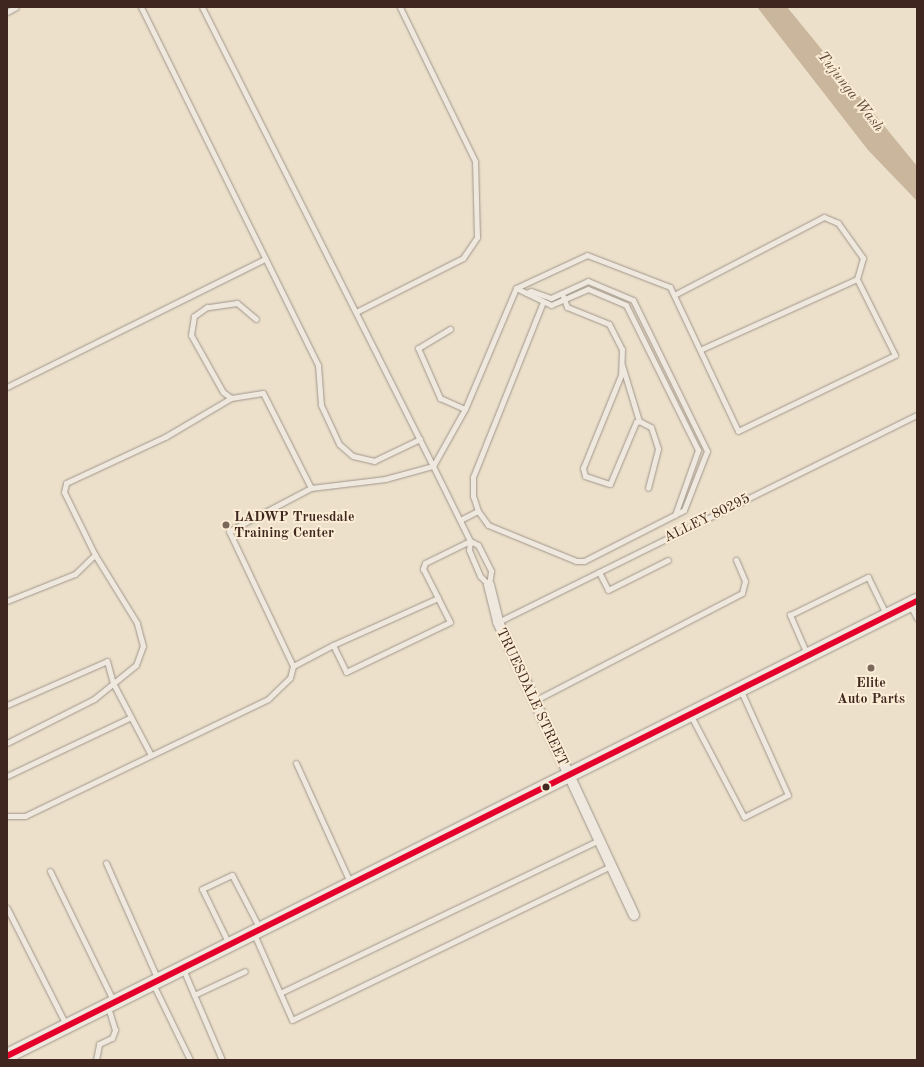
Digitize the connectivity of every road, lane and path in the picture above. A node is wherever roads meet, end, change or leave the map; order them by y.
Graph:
1 (16, 7) edge
2 (140, 7) edge
3 (202, 7) edge
4 (400, 7) edge
5 (7, 12) edge
6 (265, 259) junction
7 (857, 280) junction
8 (516, 288) junction
9 (526, 292) junction
10 (562, 293) junction
11 (674, 295) junction
12 (564, 299) junction
13 (543, 302) junction
14 (356, 312) junction
15 (256, 319) dead end
16 (450, 329) dead end
17 (700, 350) junction
18 (621, 364) junction
19 (7, 386) edge
20 (231, 398) junction
21 (466, 409) junction
22 (917, 414) edge
23 (639, 421) junction
24 (420, 438) junction
25 (433, 466) junction
26 (311, 488) junction
27 (648, 488) dead end
28 (478, 511) junction
29 (675, 515) junction
30 (460, 520) junction
31 (470, 541) junction
32 (95, 555) junction
33 (668, 560) dead end
34 (736, 560) dead end
35 (599, 572) junction
36 (489, 585) junction
37 (438, 598) junction
38 (7, 602) edge
39 (914, 603) edge
40 (887, 616) junction
41 (917, 618) edge
42 (498, 622) junction
43 (333, 646) junction
44 (808, 655) junction
45 (294, 666) junction
46 (113, 683) junction
47 (740, 690) junction
48 (534, 701) junction
49 (7, 705) edge
50 (690, 715) junction
51 (131, 717) junction
52 (7, 743) edge
53 (151, 755) junction
54 (296, 763) dead end
55 (7, 776) edge
56 (569, 776) junction
57 (7, 816) edge
58 (599, 840) junction
59 (106, 863) dead end
60 (611, 866) junction
61 (50, 871) dead end
62 (351, 884) junction
63 (7, 908) edge
64 (634, 915) dead end
65 (257, 931) junction
66 (229, 945) junction
67 (182, 969) junction
68 (245, 971) dead end
69 (156, 982) junction
70 (280, 993) junction
71 (194, 995) junction
72 (111, 1004) junction
73 (67, 1026) junction
74 (7, 1056) edge
75 (96, 1060) edge
76 (190, 1060) edge
77 (222, 1060) edge

1 - 5 lane
2 - 6 lane
3 - 14 lane
4 - 14 lane
6 - 19 lane
6 - 24 lane
7 - 11 lane
7 - 17 lane
7 - 17 lane
8 - 9 lane
8 - 11 lane
8 - 21 lane
9 - 10 lane
9 - 13 lane
10 - 12 lane
10 - 29 lane
11 - 17 lane
12 - 13 lane
12 - 18 lane
12 - 29 lane
13 - 28 lane
14 - 24 lane
15 - 20 lane
16 - 21 lane
18 - 23 lane
18 - 23 lane
20 - 26 lane
20 - 32 lane
21 - 25 lane
22 - 35 lane, ALLEY 80295
23 - 27 lane
24 - 25 lane
25 - 26 lane
25 - 30 lane
26 - 45 lane
28 - 29 lane
28 - 30 lane
30 - 31 lane
31 - 36 lane
31 - 36 lane
31 - 37 lane
32 - 38 lane
32 - 46 lane
33 - 35 lane
34 - 48 lane
35 - 42 lane, ALLEY 80295
36 - 42 street, TRUESDALE STREET
37 - 43 lane
37 - 43 lane
39 - 40 main road
39 - 41 lane
40 - 44 main road
40 - 44 lane
42 - 48 street, TRUESDALE STREET
43 - 45 lane
44 - 47 main road
45 - 53 lane
46 - 49 lane
46 - 51 lane
46 - 52 lane
47 - 50 main road
47 - 50 lane
48 - 56 street, TRUESDALE STREET
50 - 56 main road
51 - 53 lane
51 - 55 lane
53 - 57 lane
54 - 62 lane
56 - 58 street, TRUESDALE STREET
56 - 62 main road
58 - 60 street, TRUESDALE STREET
58 - 70 lane
59 - 69 lane
60 - 64 street, TRUESDALE STREET
60 - 70 lane
61 - 72 lane
62 - 65 main road
63 - 73 lane
65 - 66 main road
65 - 66 lane
65 - 70 lane
66 - 67 main road
67 - 69 main road
67 - 71 lane
68 - 71 lane
69 - 72 main road
69 - 76 lane
71 - 77 lane
72 - 73 main road
72 - 75 lane
73 - 74 main road

